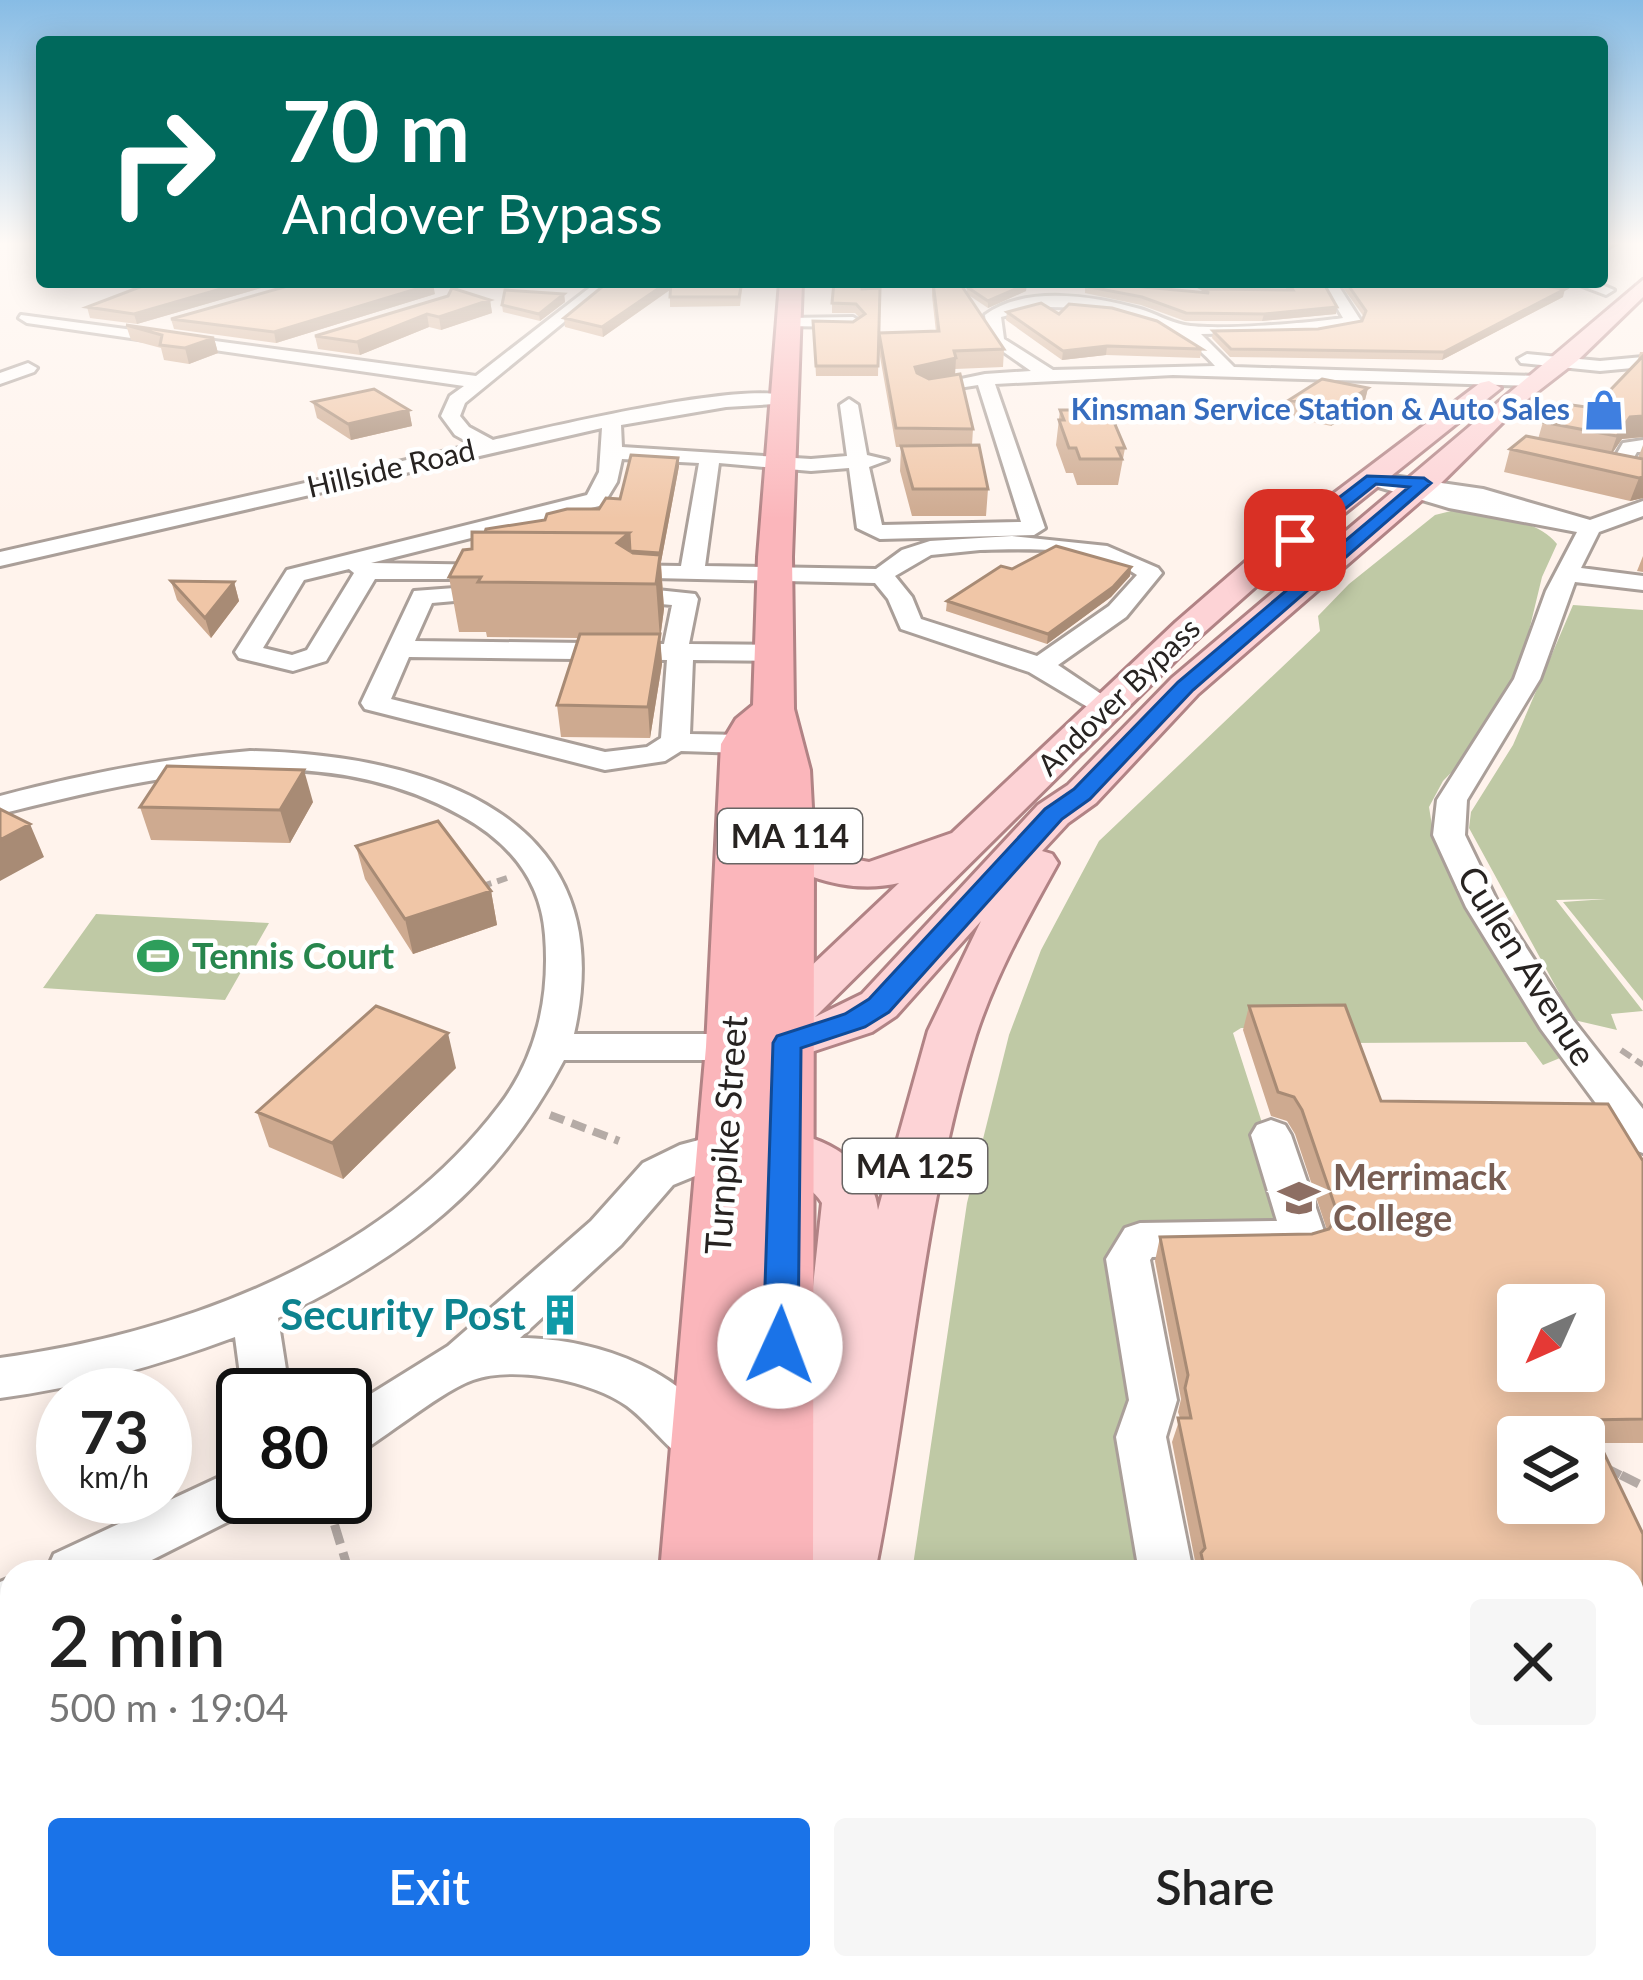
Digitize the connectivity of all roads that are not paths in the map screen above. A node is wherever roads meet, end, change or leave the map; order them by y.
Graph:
1 (145, 334) edge
2 (538, 334) edge
3 (788, 334) edge
4 (995, 334) edge
5 (1188, 334) edge
6 (1555, 334) dead end
7 (1579, 334) edge
8 (315, 340) edge
9 (272, 354) junction
10 (1643, 362) edge
11 (28, 368) dead end
12 (1228, 370) junction
13 (1532, 370) junction
14 (1048, 375) junction
15 (985, 379) junction
16 (0, 380) edge
17 (477, 382) junction
18 (927, 388) edge
19 (784, 399) junction
20 (849, 405) dead end
21 (611, 420) junction
22 (489, 446) junction
23 (1643, 446) edge
24 (614, 453) junction
25 (710, 456) junction
26 (780, 460) junction
27 (872, 460) junction
28 (1595, 466) edge
29 (1618, 470) junction
30 (1643, 476) edge
31 (1372, 479) junction
32 (1418, 488) junction
33 (1643, 508) edge
34 (1590, 528) junction
35 (0, 560) edge
36 (984, 563) dead end
37 (360, 566) junction
38 (1017, 566) edge
39 (692, 573) junction
40 (1569, 574) junction
41 (778, 576) junction
42 (882, 576) junction
43 (1643, 583) edge
44 (399, 649) junction
45 (675, 652) junction
46 (778, 653) junction
47 (1039, 666) junction
48 (1106, 710) junction
49 (758, 726) junction
50 (675, 742) junction
51 (1082, 794) junction
52 (0, 805) edge
53 (998, 813) junction
54 (790, 845) junction
55 (769, 1035) junction
56 (552, 1047) junction
57 (1271, 1135) dead end
58 (1643, 1138) edge
59 (756, 1150) junction
60 (254, 1310) junction
61 (465, 1360) junction
62 (262, 1368) edge
63 (0, 1378) edge
64 (372, 1419) edge
65 (706, 1450) junction
66 (216, 1502) edge
67 (98, 1560) edge
68 (701, 1560) edge
69 (773, 1560) edge
70 (827, 1560) edge
71 (842, 1560) edge
72 (1164, 1560) edge

1 - 9 street
2 - 17 street
3 - 19 highway, Turnpike Street / MA 114
4 - 14 street
5 - 12 street
6 - 13 main road, Andover Bypass / MA 125
7 - 13 main road, Andover Bypass / MA 125
8 - 9 street
9 - 17 street
10 - 13 street
11 - 16 street
12 - 13 street
12 - 14 street
13 - 31 main road, Andover Bypass / MA 125
13 - 32 main road, Andover Bypass / MA 125
14 - 15 street
15 - 18 street
15 - 27 street
17 - 22 street
19 - 21 street, Hillside Road
19 - 26 highway, Turnpike Street / MA 114
20 - 27 street
21 - 22 street, Hillside Road
21 - 24 street
22 - 35 street, Hillside Road
23 - 29 street
24 - 25 street
24 - 37 street
25 - 26 street
25 - 39 street
26 - 27 street
26 - 41 highway, Turnpike Street / MA 114
28 - 29 street
29 - 30 street
31 - 32 street
31 - 48 main road, Andover Bypass / MA 125
32 - 34 street
32 - 51 main road, Andover Bypass / MA 125
33 - 34 street
34 - 40 street, Cullen Avenue
36 - 38 street
37 - 37 street
37 - 44 street
39 - 41 street
39 - 45 street
40 - 43 street
40 - 58 street, Cullen Avenue
41 - 42 street
41 - 46 highway, Turnpike Street / MA 114
42 - 47 street
42 - 47 street
44 - 45 street
44 - 50 street
45 - 46 street
45 - 50 street
46 - 49 highway, Turnpike Street / MA 114
47 - 48 street
48 - 53 main road, Andover Bypass / MA 125
49 - 50 street
49 - 54 highway, Turnpike Street / MA 114
49 - 55 highway, Turnpike Street / MA 114
51 - 55 main road, Andover Bypass / MA 125
51 - 71 main road, MA 125
52 - 56 street
53 - 54 main road
53 - 55 main road, Andover Bypass / MA 125
54 - 55 highway, Turnpike Street / MA 114
55 - 56 street
55 - 59 highway, Turnpike Street
56 - 60 street
57 - 72 street
59 - 61 street
59 - 65 highway, Turnpike Street
59 - 69 highway, Turnpike Street
59 - 70 main road
60 - 62 street
60 - 63 street
61 - 64 street
61 - 65 street
65 - 68 highway, Turnpike Street
66 - 67 street

